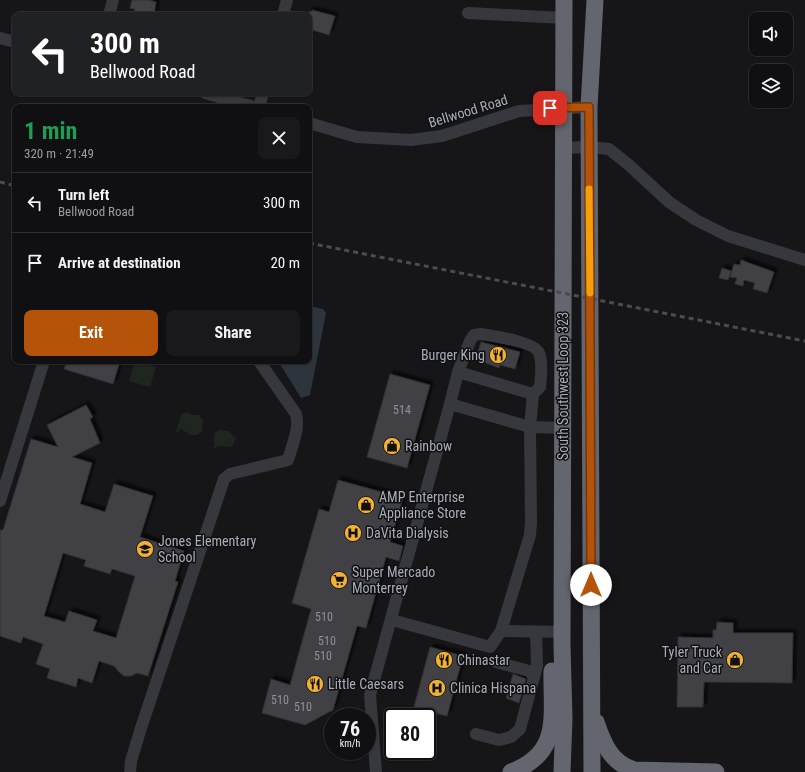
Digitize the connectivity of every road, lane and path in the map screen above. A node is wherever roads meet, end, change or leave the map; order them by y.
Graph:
1 (113, 0) edge
2 (287, 0) edge
3 (564, 0) edge
4 (595, 0) edge
5 (110, 12) edge
6 (284, 12) edge
7 (468, 14) dead end
8 (563, 18) junction
9 (0, 38) edge
10 (12, 41) edge
11 (215, 96) edge
12 (243, 104) edge
13 (589, 107) junction
14 (563, 108) junction
15 (312, 124) edge
16 (589, 147) junction
17 (563, 148) junction
18 (805, 260) edge
19 (43, 364) edge
20 (261, 364) edge
21 (458, 372) junction
22 (533, 394) junction
23 (450, 404) junction
24 (530, 427) junction
25 (564, 428) junction
26 (0, 501) edge
27 (392, 620) junction
28 (502, 631) junction
29 (536, 632) junction
30 (562, 639) junction
31 (496, 662) dead end
32 (534, 678) junction
33 (592, 710) junction
34 (476, 734) dead end
35 (130, 772) edge
36 (376, 772) edge
37 (511, 772) edge
38 (562, 772) edge
39 (592, 772) edge
40 (716, 772) edge

1 - 5 street
2 - 6 street
3 - 8 highway, South Southwest Loop 323
4 - 13 highway, South Southwest Loop 323
7 - 8 street
8 - 14 highway, South Southwest Loop 323
9 - 10 street
11 - 12 street
13 - 14 street, Bellwood Road
13 - 16 highway, South Southwest Loop 323
14 - 15 street, Bellwood Road
14 - 17 highway, South Southwest Loop 323
16 - 17 street
16 - 18 street
16 - 33 highway, South Southwest Loop 323
17 - 25 highway, South Southwest Loop 323
19 - 26 street
20 - 35 street
21 - 22 street
21 - 22 street
21 - 23 street
22 - 24 street
23 - 24 street
23 - 27 street
24 - 25 street
24 - 28 street
25 - 30 highway, South Southwest Loop 323
27 - 28 street
27 - 36 street
28 - 29 street
29 - 30 street
29 - 32 street
30 - 37 highway
30 - 38 highway, South Southwest Loop 323
31 - 32 street
32 - 34 street
33 - 39 highway, South Southwest Loop 323
33 - 40 highway

